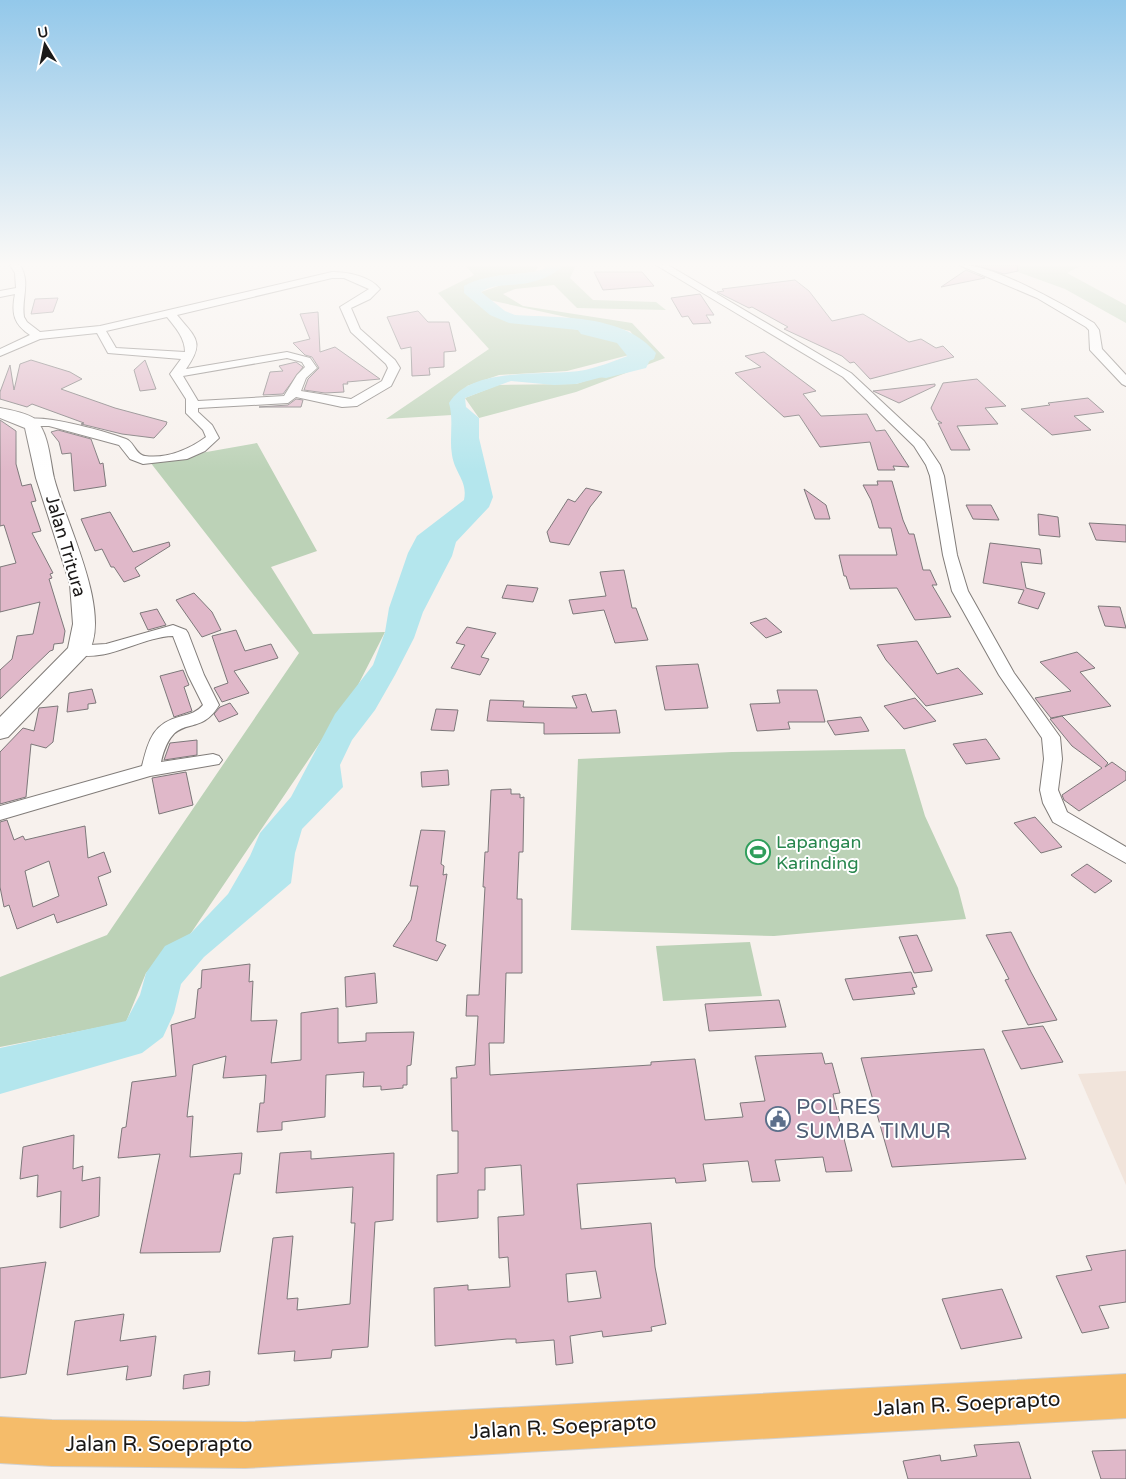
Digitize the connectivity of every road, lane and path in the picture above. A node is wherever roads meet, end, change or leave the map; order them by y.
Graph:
1 (35, 334) edge
2 (56, 334) edge
3 (103, 334) edge
4 (184, 334) edge
5 (360, 334) edge
6 (778, 334) edge
7 (1094, 334) edge
8 (38, 336) junction
9 (0, 352) edge
10 (189, 356) junction
11 (176, 374) junction
12 (1126, 382) edge
13 (294, 393) junction
14 (192, 405) junction
15 (0, 413) edge
16 (28, 422) junction
17 (78, 650) junction
18 (0, 731) edge
19 (213, 760) dead end
20 (150, 770) junction
21 (0, 813) edge
22 (1126, 856) edge
23 (1126, 1396) edge
24 (0, 1440) edge

1 - 8 street
2 - 8 street
3 - 10 street
4 - 10 street
5 - 13 street
6 - 22 street
7 - 12 street
8 - 9 street
10 - 11 street
11 - 13 street
11 - 14 street
13 - 14 street
14 - 16 street
15 - 16 street
16 - 17 street, Jalan Tritura
17 - 18 street, Jalan Tritura
17 - 20 street
19 - 20 street
20 - 21 street
23 - 24 highway, Jalan R. Soeprapto

